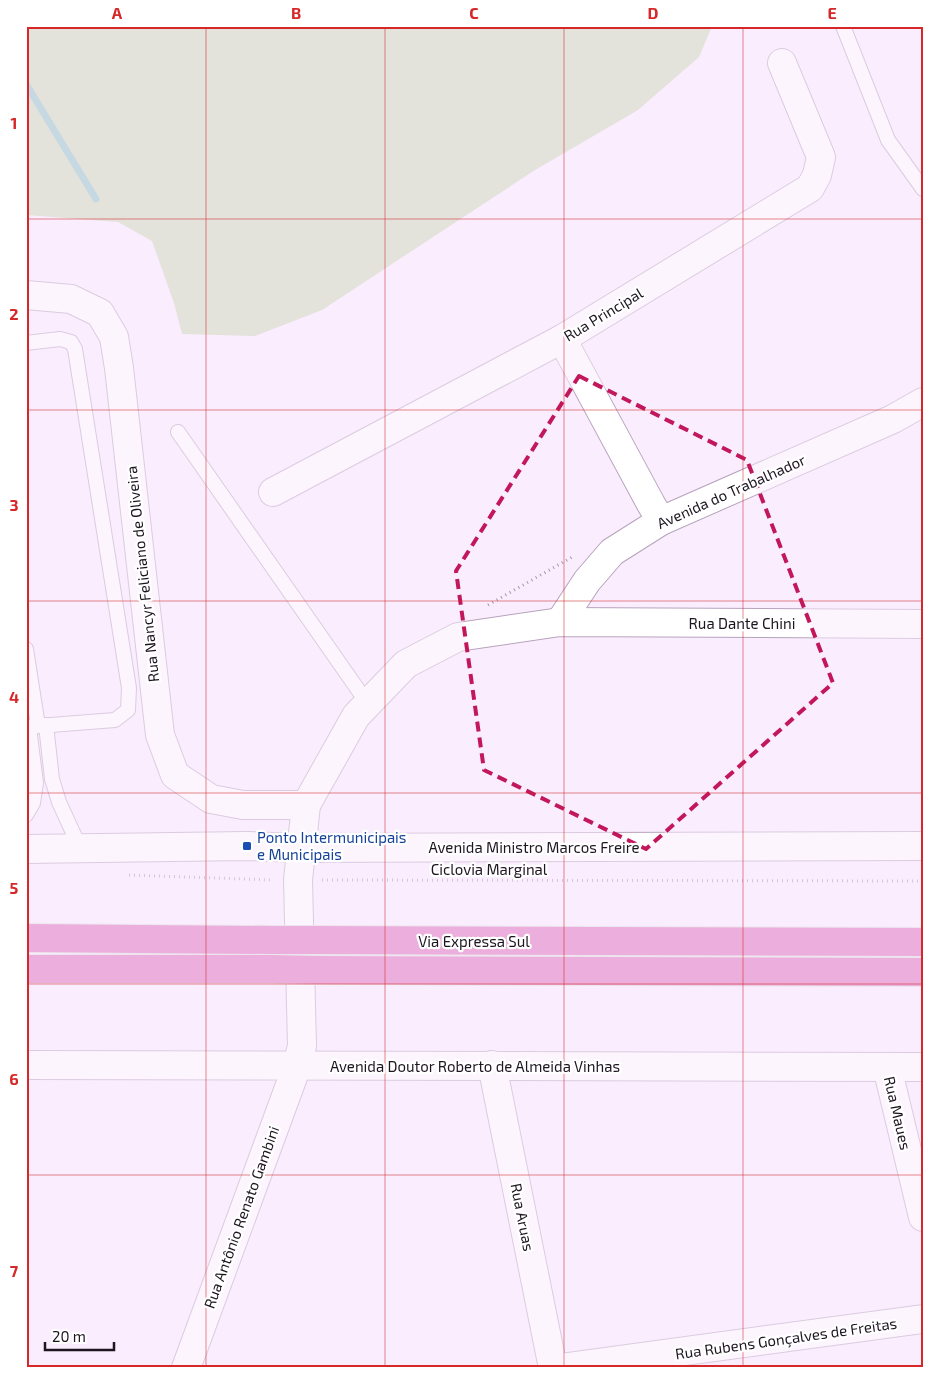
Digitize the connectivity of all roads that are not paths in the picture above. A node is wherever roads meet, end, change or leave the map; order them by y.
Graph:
1 (843, 26) edge
2 (782, 63) dead end
3 (923, 189) edge
4 (26, 295) edge
5 (562, 339) junction
6 (26, 343) edge
7 (923, 402) edge
8 (923, 417) edge
9 (892, 419) junction
10 (178, 432) dead end
11 (273, 492) dead end
12 (661, 521) junction
13 (560, 622) junction
14 (923, 624) edge
15 (26, 649) edge
16 (368, 704) junction
17 (35, 727) edge
18 (306, 805) junction
19 (26, 815) edge
20 (923, 846) edge
21 (80, 848) junction
22 (300, 848) junction
23 (26, 849) edge
24 (26, 938) edge
25 (923, 942) edge
26 (26, 969) edge
27 (923, 972) edge
28 (26, 1065) edge
29 (297, 1066) junction
30 (492, 1066) junction
31 (887, 1066) junction
32 (923, 1067) edge
33 (923, 1217) edge
34 (923, 1319) edge
35 (186, 1368) edge
36 (553, 1368) edge
37 (560, 1368) edge

1 - 3 lane
2 - 5 street, Rua Principal
4 - 18 street, Rua Nancyr Feliciano de Oliveira
5 - 11 street, Rua Principal
5 - 12 street
6 - 17 lane
7 - 9 street, Avenida do Trabalhador
8 - 9 street
9 - 12 street, Avenida do Trabalhador
10 - 16 lane
12 - 13 street, Avenida do Trabalhador
13 - 14 street, Rua Dante Chini
13 - 16 street
15 - 17 lane
16 - 18 street
17 - 19 lane
17 - 21 lane
18 - 22 street
20 - 22 street, Avenida Ministro Marcos Freire
21 - 22 street, Avenida Ministro Marcos Freire
21 - 23 street, Avenida Ministro Marcos Freire
22 - 29 street, Rua Antônio Renato Gambini
24 - 25 highway, Via Expressa Sul, bridge
26 - 27 highway, Via Expressa Sul, bridge
28 - 29 street, Avenida Doutor Roberto de Almeida Vinhas
29 - 30 street, Avenida Doutor Roberto de Almeida Vinhas
29 - 35 street, Rua Antônio Renato Gambini
30 - 31 street, Avenida Doutor Roberto de Almeida Vinhas
30 - 36 street, Rua Aruas
31 - 32 street, Avenida Doutor Roberto de Almeida Vinhas
31 - 33 street, Rua Maues
34 - 37 street, Rua Rubens Gonçalves de Freitas

